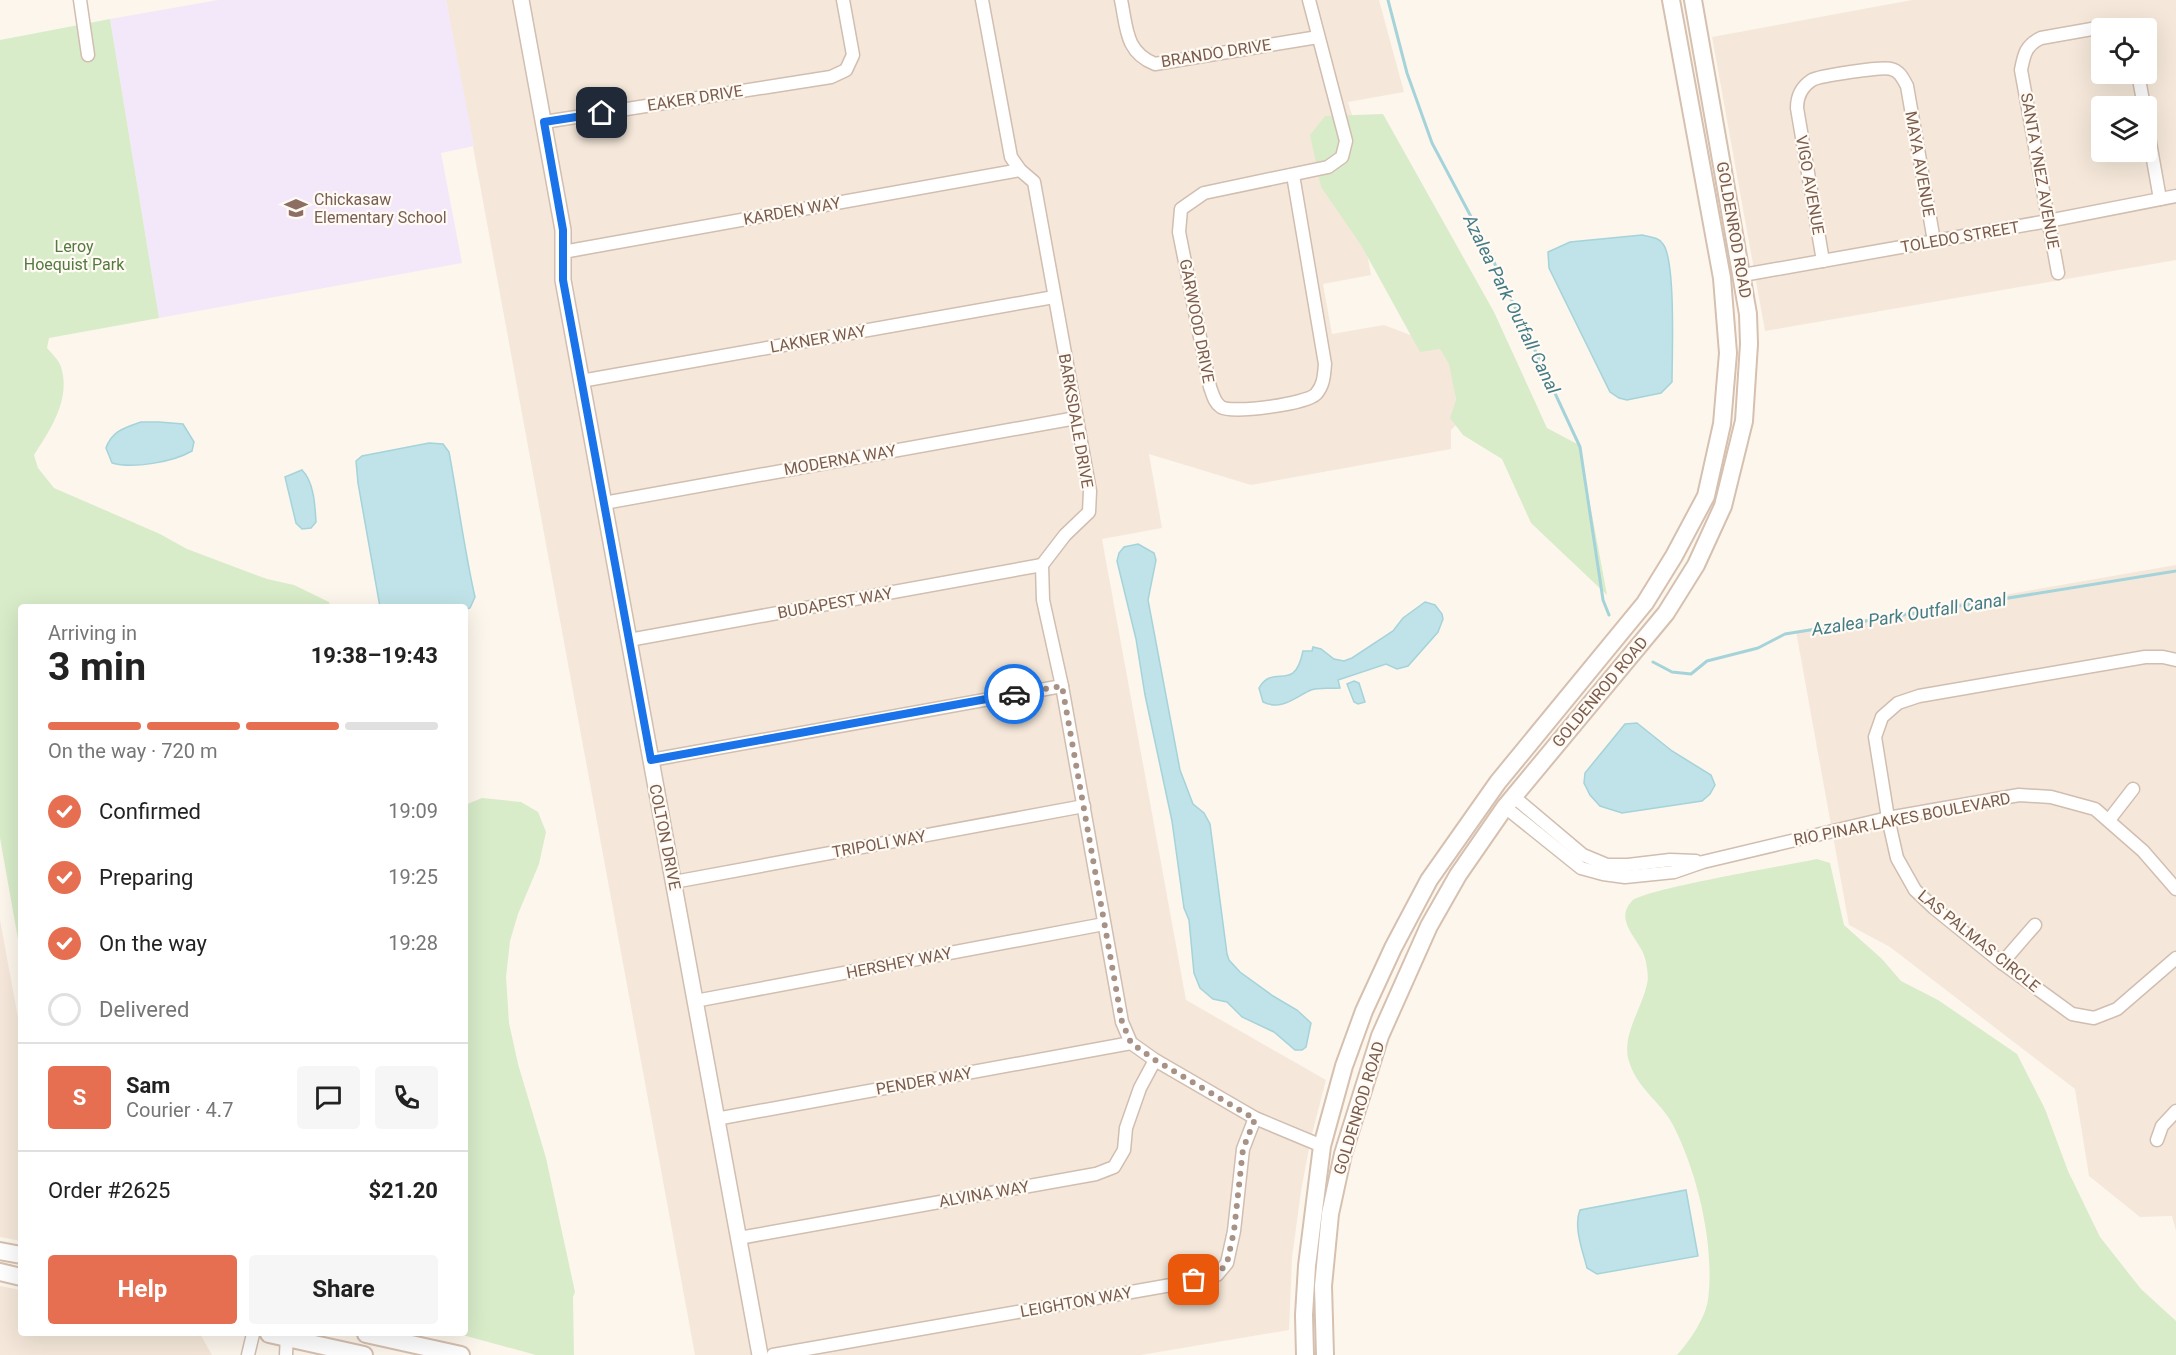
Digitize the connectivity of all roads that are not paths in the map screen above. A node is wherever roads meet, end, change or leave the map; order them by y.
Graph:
1 (80, 0) edge
2 (520, 0) edge
3 (843, 0) edge
4 (982, 0) edge
5 (1121, 0) edge
6 (1309, 0) edge
7 (1673, 0) edge
8 (1693, 0) edge
9 (2091, 29) edge
10 (1318, 37) junction
11 (88, 55) dead end
12 (1704, 60) junction
13 (1797, 108) joint
14 (544, 122) junction
15 (2153, 162) edge
16 (1020, 170) junction
17 (1293, 175) junction
18 (2176, 196) edge
19 (2160, 199) junction
20 (2048, 221) junction
21 (1934, 242) junction
22 (563, 252) junction
23 (1823, 261) junction
24 (2058, 273) dead end
25 (1743, 275) junction
26 (1054, 297) junction
27 (581, 381) junction
28 (1076, 418) junction
29 (1710, 477) junction
30 (604, 503) junction
31 (1707, 540) junction
32 (1042, 565) junction
33 (629, 640) junction
34 (2176, 660) edge
35 (1062, 686) junction
36 (1528, 747) junction
37 (651, 760) junction
38 (1498, 782) junction
39 (2133, 789) dead end
40 (1510, 802) junction
41 (1084, 806) junction
42 (1888, 818) junction
43 (2109, 820) junction
44 (1478, 844) junction
45 (674, 882) junction
46 (2176, 889) edge
47 (1104, 924) junction
48 (2035, 925) dead end
49 (2176, 958) edge
50 (2002, 963) junction
51 (695, 1001) junction
52 (1131, 1043) junction
53 (1155, 1060) junction
54 (1344, 1066) junction
55 (2176, 1112) edge
56 (716, 1119) junction
57 (1255, 1119) junction
58 (1350, 1128) junction
59 (2157, 1140) dead end
60 (1322, 1146) junction
61 (1330, 1214) junction
62 (739, 1238) junction
63 (0, 1251) edge
64 (18, 1255) edge
65 (0, 1272) edge
66 (18, 1276) edge
67 (253, 1336) edge
68 (287, 1336) edge
69 (375, 1336) edge
70 (248, 1355) edge
71 (286, 1355) edge
72 (364, 1355) edge
73 (461, 1355) edge
74 (760, 1355) edge
75 (773, 1355) edge
76 (1305, 1355) edge
77 (1324, 1355) edge

1 - 11 street
2 - 14 street, COLTON DRIVE
3 - 14 street, EAKER DRIVE
4 - 16 street, BARKSDALE DRIVE
5 - 10 street, BRANDO DRIVE
6 - 10 street, GARWOOD DRIVE
7 - 12 main road
7 - 29 main road, GOLDENROD ROAD
8 - 12 main road, GOLDENROD ROAD
9 - 20 street, SANTA YNEZ AVENUE
10 - 17 street, GARWOOD DRIVE
12 - 25 main road, GOLDENROD ROAD
13 - 21 street, MAYA AVENUE
13 - 23 street, VIGO AVENUE
14 - 22 street, COLTON DRIVE
15 - 19 street
16 - 22 street, KARDEN WAY
16 - 26 street, BARKSDALE DRIVE
17 - 17 street, GARWOOD DRIVE
18 - 19 street, TOLEDO STREET
19 - 20 street, TOLEDO STREET
20 - 21 street, TOLEDO STREET
20 - 24 street, SANTA YNEZ AVENUE
21 - 23 street, TOLEDO STREET
22 - 27 street, COLTON DRIVE
23 - 25 street, TOLEDO STREET
25 - 31 main road, GOLDENROD ROAD
26 - 27 street, LAKNER WAY
26 - 28 street, BARKSDALE DRIVE
27 - 30 street, COLTON DRIVE
28 - 30 street, MODERNA WAY
28 - 32 street, BARKSDALE DRIVE
29 - 31 main road
29 - 36 main road, GOLDENROD ROAD
30 - 33 street, COLTON DRIVE
31 - 40 main road, GOLDENROD ROAD
32 - 33 street, BUDAPEST WAY
32 - 35 street
33 - 37 street, COLTON DRIVE
34 - 42 street, LAS PALMAS CIRCLE
35 - 37 street
35 - 41 street
36 - 38 main road, GOLDENROD ROAD
36 - 40 main road
37 - 45 street, COLTON DRIVE
38 - 44 main road
38 - 54 main road, GOLDENROD ROAD
39 - 43 street
40 - 42 street, RIO PINAR LAKES BOULEVARD
40 - 44 main road, GOLDENROD ROAD
41 - 45 street, TRIPOLI WAY
41 - 47 street
42 - 43 street, RIO PINAR LAKES BOULEVARD
42 - 50 street, LAS PALMAS CIRCLE
43 - 46 street, RIO PINAR LAKES BOULEVARD
44 - 58 main road, GOLDENROD ROAD
45 - 51 street, COLTON DRIVE
47 - 51 street, HERSHEY WAY
47 - 52 street
48 - 50 street
49 - 50 street, LAS PALMAS CIRCLE
51 - 56 street, COLTON DRIVE
52 - 53 street
52 - 56 street, PENDER WAY
53 - 57 street
53 - 62 street, ALVINA WAY
54 - 58 main road
54 - 60 main road, GOLDENROD ROAD
55 - 59 street
56 - 62 street, COLTON DRIVE
57 - 60 street
57 - 75 street, LEIGHTON WAY
58 - 61 main road, GOLDENROD ROAD
60 - 61 main road
60 - 76 main road, GOLDENROD ROAD
61 - 77 main road, GOLDENROD ROAD
62 - 74 street, COLTON DRIVE
63 - 64 main road
65 - 66 main road
67 - 70 street
68 - 71 street
68 - 72 main road
69 - 73 main road

